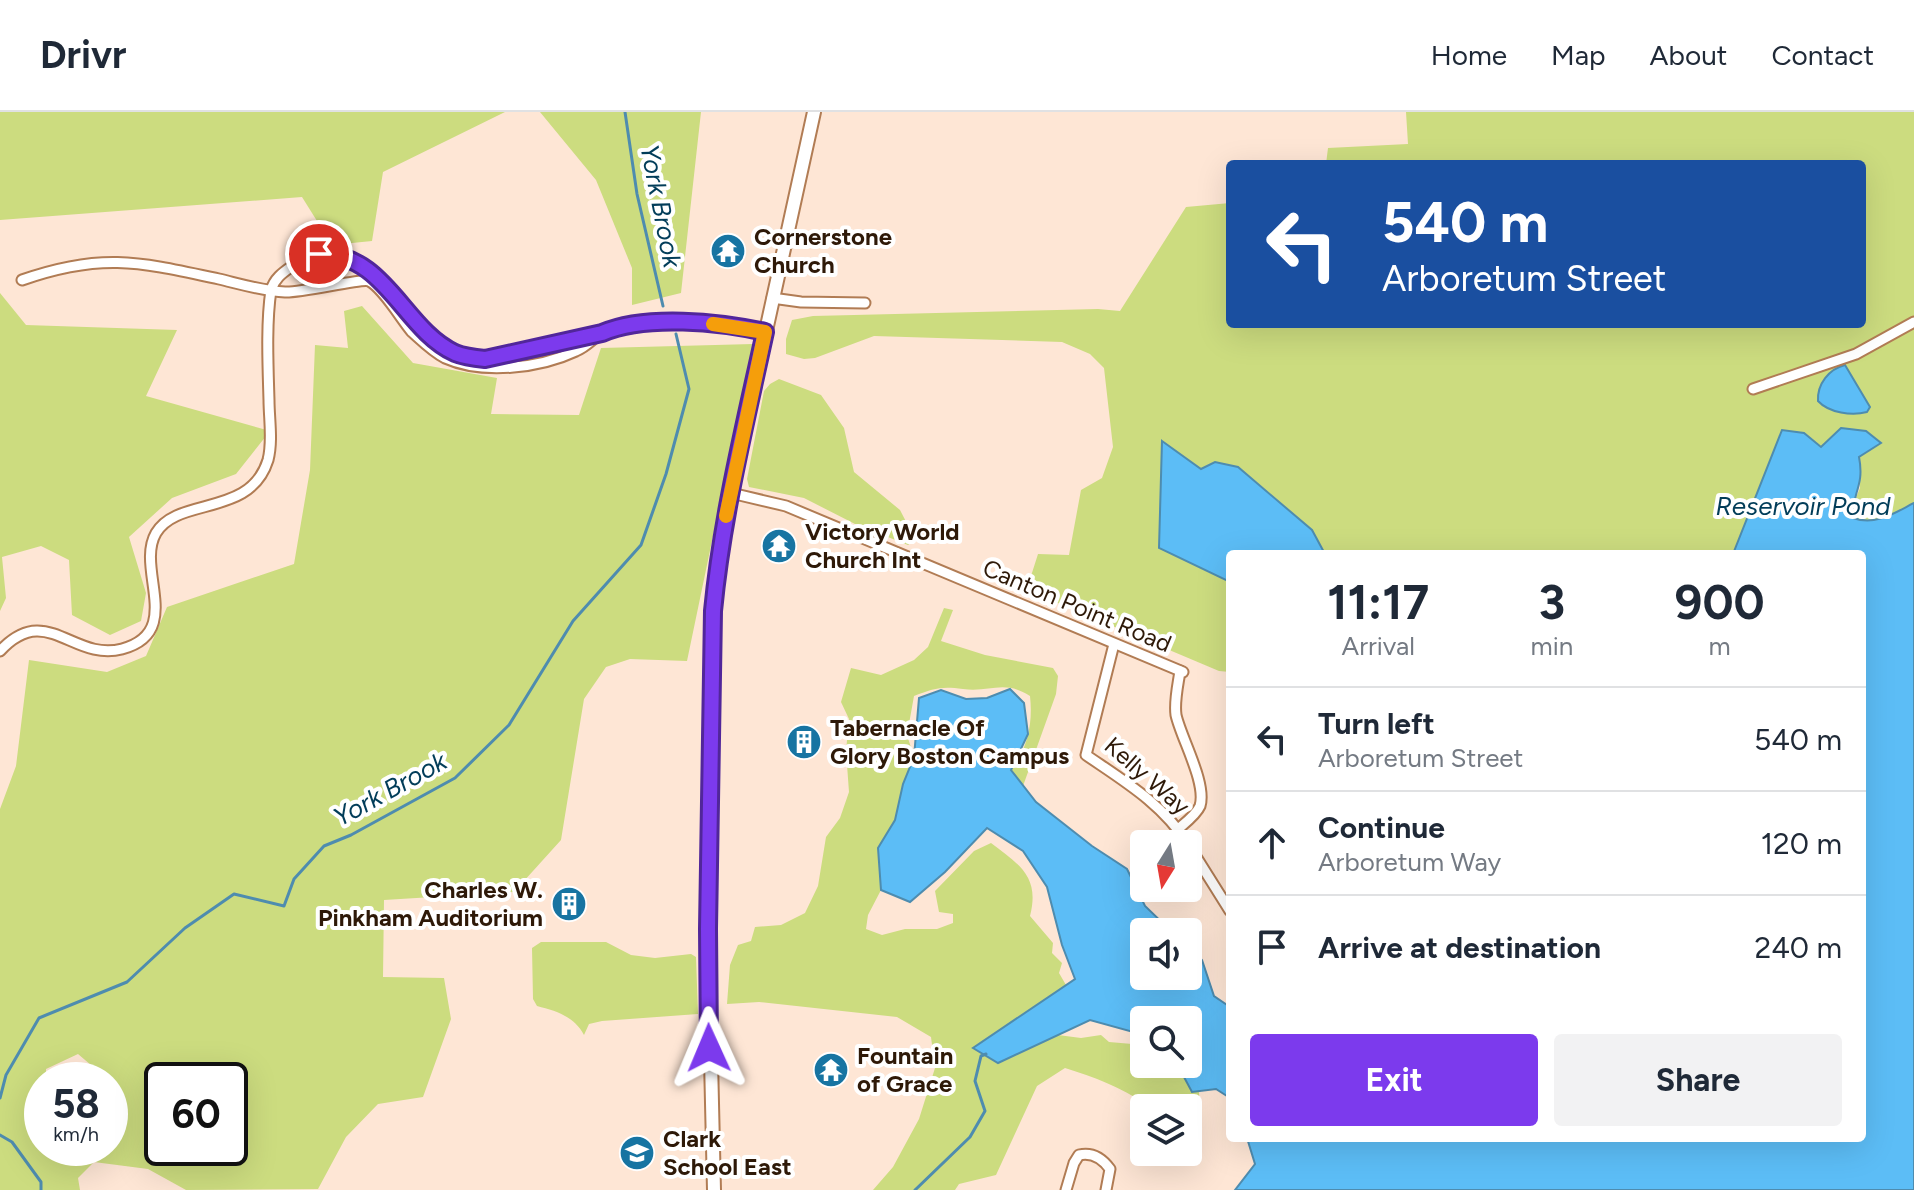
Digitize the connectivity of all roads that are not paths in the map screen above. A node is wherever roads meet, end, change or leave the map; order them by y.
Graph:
1 (814, 112) edge
2 (22, 280) dead end
3 (271, 290) junction
4 (772, 298) junction
5 (865, 303) dead end
6 (1914, 322) edge
7 (765, 332) junction
8 (602, 333) junction
9 (1753, 389) dead end
10 (731, 493) junction
11 (1114, 644) junction
12 (0, 651) edge
13 (1178, 829) joint
14 (1202, 866) edge
15 (1226, 905) edge
16 (714, 1190) edge
17 (1066, 1190) edge
18 (1106, 1190) edge

1 - 4 main road
2 - 3 street
3 - 8 street
3 - 8 street
3 - 12 street
4 - 5 street
4 - 7 main road
6 - 9 street
7 - 8 street
7 - 10 main road
10 - 11 street, Canton Point Road
10 - 16 main road
11 - 13 street, Kelly Way
11 - 13 street, Canton Point Road
14 - 15 street, Kelly Way
17 - 18 street

